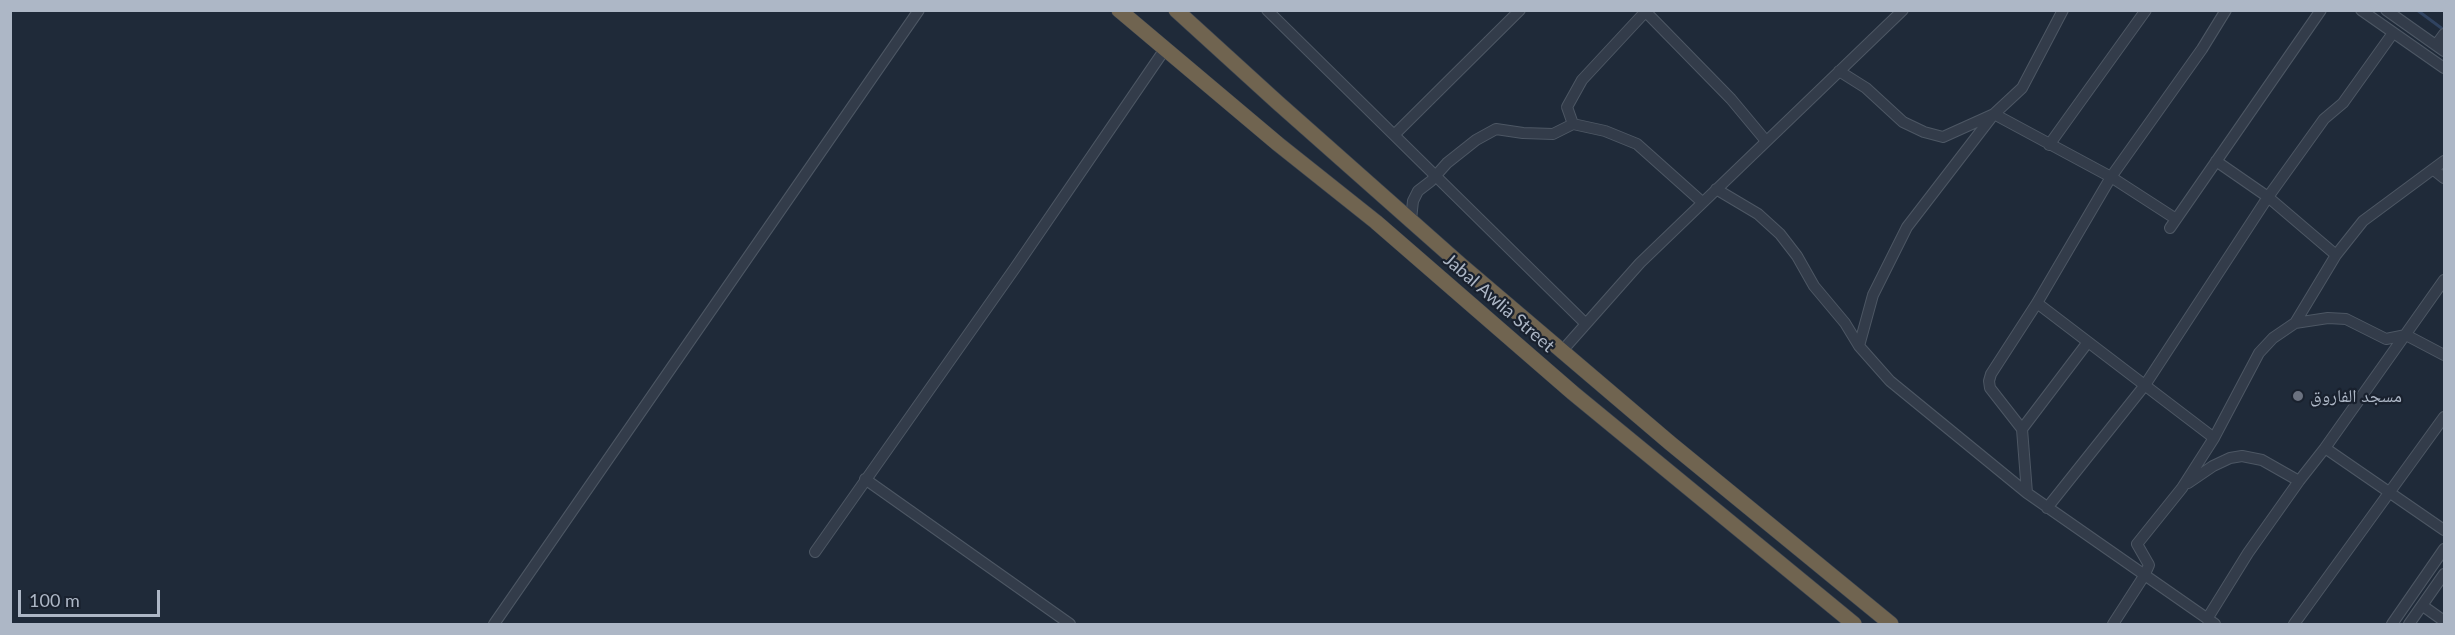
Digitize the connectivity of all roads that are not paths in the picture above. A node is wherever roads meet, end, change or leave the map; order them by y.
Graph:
1 (919, 10) edge
2 (1119, 10) edge
3 (1176, 10) edge
4 (1268, 10) edge
5 (1520, 10) edge
6 (1903, 10) edge
7 (2063, 10) edge
8 (2146, 10) edge
9 (2226, 10) edge
10 (2321, 10) edge
11 (2361, 10) edge
12 (2386, 10) edge
13 (1646, 11) edge
14 (2402, 15) edge
15 (2393, 33) junction
16 (2445, 34) edge
17 (2440, 48) edge
18 (1165, 49) junction
19 (2445, 68) edge
20 (1839, 71) junction
21 (1994, 114) junction
22 (1573, 124) junction
23 (1394, 135) junction
24 (1766, 141) junction
25 (2049, 145) junction
26 (2216, 161) junction
27 (2445, 161) edge
28 (2434, 170) junction
29 (1436, 175) junction
30 (2110, 177) junction
31 (2445, 178) edge
32 (1716, 189) junction
33 (2268, 197) junction
34 (1702, 202) junction
35 (1411, 219) junction
36 (2336, 255) junction
37 (2445, 280) edge
38 (2037, 303) junction
39 (1585, 323) junction
40 (2295, 323) junction
41 (2406, 335) junction
42 (2088, 342) junction
43 (1859, 346) junction
44 (1562, 351) junction
45 (2445, 355) edge
46 (2145, 385) junction
47 (2445, 417) edge
48 (2022, 429) junction
49 (2214, 438) junction
50 (2325, 448) junction
51 (865, 479) junction
52 (2299, 481) junction
53 (2182, 488) junction
54 (2391, 492) junction
55 (2027, 493) junction
56 (2047, 508) junction
57 (2445, 530) edge
58 (2445, 549) edge
59 (815, 552) dead end
60 (2445, 574) edge
61 (2144, 576) junction
62 (2423, 606) junction
63 (2445, 621) edge
64 (2211, 622) edge
65 (494, 624) edge
66 (1070, 624) edge
67 (1854, 624) edge
68 (1891, 624) edge
69 (2113, 624) edge
70 (2294, 624) edge
71 (2392, 624) edge
72 (2409, 624) edge

1 - 65 street
2 - 18 highway, Jabal Awlia Street
3 - 35 highway, Jabal Awlia Street
4 - 23 street
5 - 23 street
6 - 20 street
7 - 21 street
8 - 25 street
9 - 30 street
10 - 26 street
11 - 15 street
12 - 14 street
13 - 22 street
13 - 24 street
14 - 17 street
15 - 19 street
15 - 33 street
16 - 17 street
18 - 51 street
18 - 67 highway, Jabal Awlia Street
20 - 21 street
20 - 24 street
21 - 25 street
21 - 43 street
22 - 29 street
22 - 34 street
23 - 29 street
24 - 32 street
25 - 30 street
26 - 30 street
26 - 33 street
27 - 28 street
28 - 31 street
28 - 36 street
29 - 35 street
29 - 39 street
30 - 38 street
32 - 34 street
32 - 43 street
33 - 36 street
33 - 46 street
34 - 39 street
35 - 44 highway, Jabal Awlia Street
36 - 40 street
37 - 41 street
38 - 42 street
38 - 48 street
39 - 44 street
40 - 41 street
40 - 49 street
41 - 45 street
41 - 50 street
42 - 46 street
42 - 48 street
43 - 55 street
44 - 68 highway, Jabal Awlia Street
46 - 49 street
46 - 56 street
47 - 54 street
48 - 55 street
49 - 53 street
50 - 52 street
50 - 54 street
51 - 59 street
51 - 66 street
52 - 53 street
52 - 64 street
53 - 61 street
54 - 57 street
54 - 70 street
55 - 56 street
56 - 61 street
58 - 71 street
60 - 62 street
61 - 64 street
61 - 69 street
62 - 63 street
62 - 72 street

